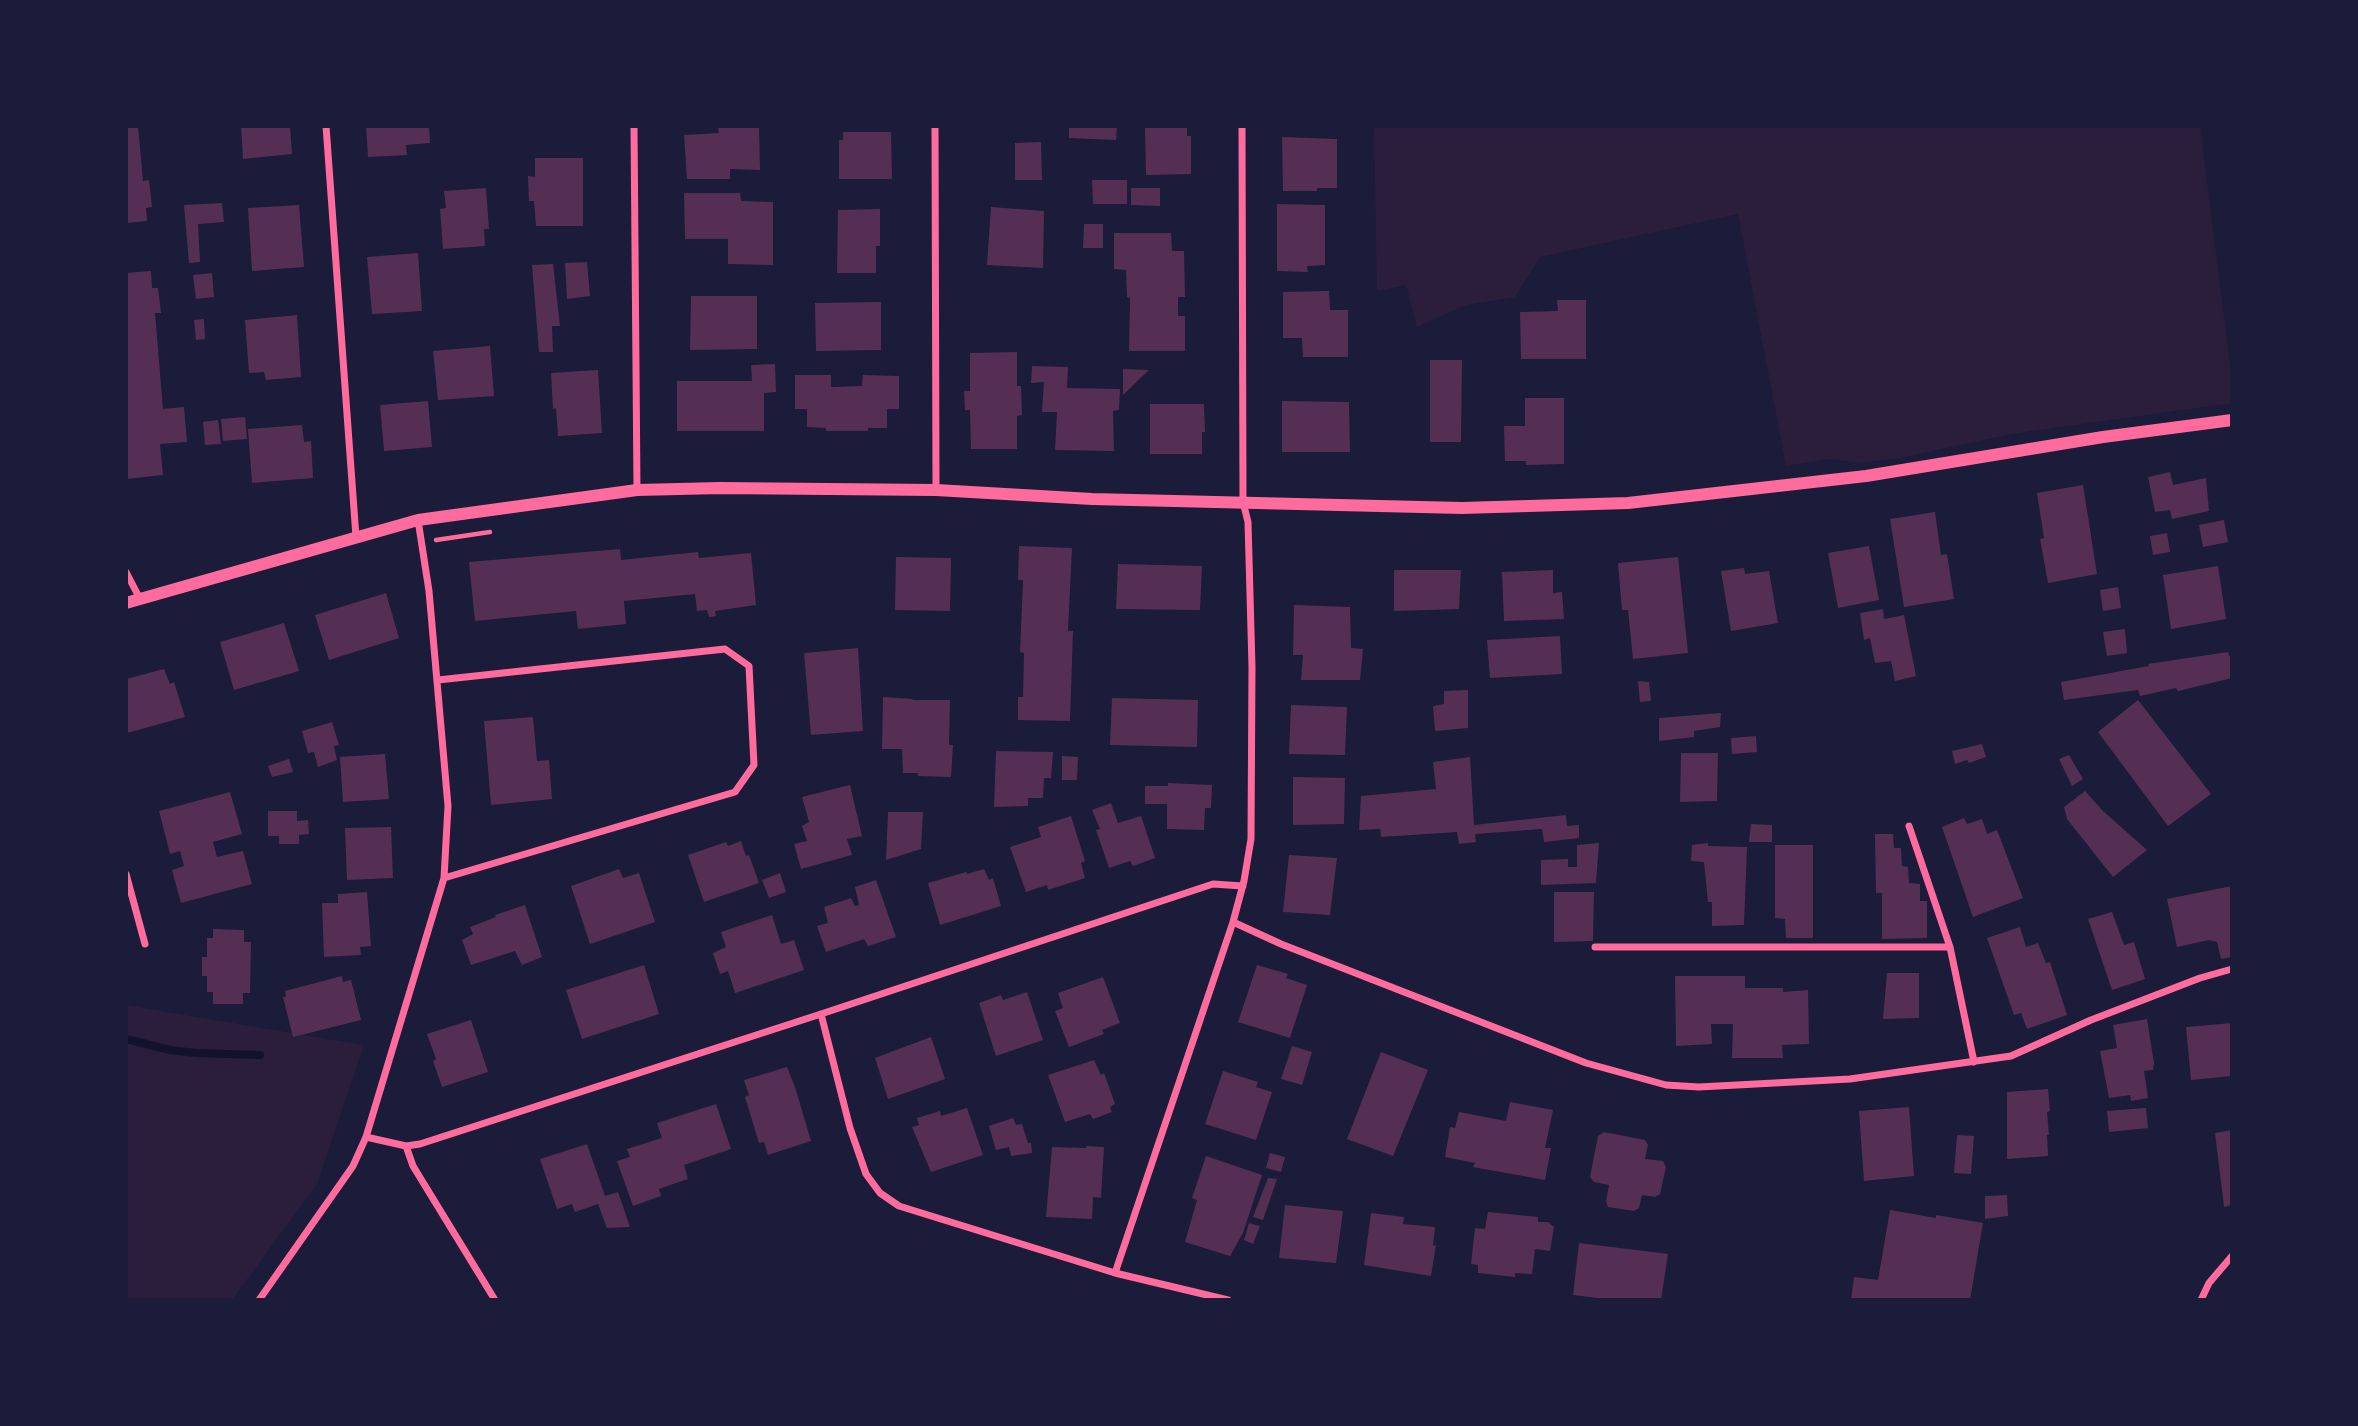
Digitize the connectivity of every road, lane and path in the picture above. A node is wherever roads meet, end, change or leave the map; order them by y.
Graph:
1 (326, 126) edge
2 (634, 126) edge
3 (935, 126) edge
4 (1242, 126) edge
5 (2232, 419) edge
6 (637, 490) junction
7 (936, 490) junction
8 (1243, 502) junction
9 (418, 520) junction
10 (356, 537) junction
11 (126, 572) edge
12 (140, 599) junction
13 (126, 603) edge
14 (438, 680) junction
15 (1909, 826) dead end
16 (126, 874) edge
17 (444, 878) junction
18 (1243, 886) junction
19 (1233, 922) junction
20 (145, 944) dead end
21 (1595, 947) dead end
22 (1950, 947) junction
23 (2232, 970) edge
24 (821, 1014) junction
25 (1974, 1062) junction
26 (366, 1137) junction
27 (406, 1146) junction
28 (2232, 1256) edge
29 (1115, 1273) junction
30 (259, 1300) edge
31 (495, 1300) edge
32 (1228, 1300) edge
33 (2201, 1300) edge

1 - 10 street
2 - 6 street
3 - 7 street
4 - 8 street
5 - 8 street
6 - 7 street
6 - 9 street
7 - 8 street
8 - 18 street
9 - 10 street
9 - 14 street
10 - 12 street
11 - 12 street
12 - 13 street
14 - 17 street
14 - 17 street
15 - 22 street
16 - 20 street
17 - 26 street
18 - 19 street
18 - 24 street
19 - 25 street
19 - 29 street
21 - 22 street
22 - 25 street
23 - 25 street
24 - 27 street
24 - 29 street
26 - 27 street
26 - 30 street
27 - 31 street
28 - 33 street
29 - 32 street

